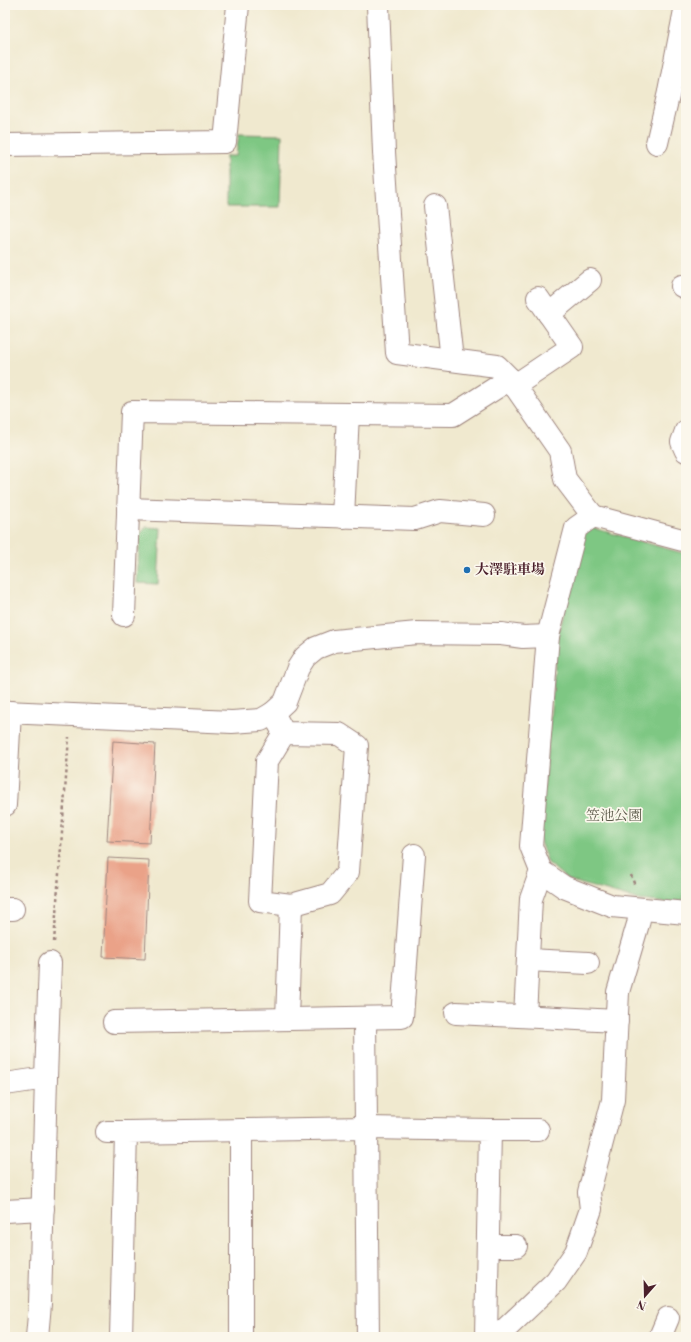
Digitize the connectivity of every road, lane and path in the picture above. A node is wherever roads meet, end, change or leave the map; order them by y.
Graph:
1 (238, 5) edge
2 (378, 5) edge
3 (686, 6) edge
4 (657, 143) dead end
5 (5, 145) edge
6 (435, 206) dead end
7 (590, 280) dead end
8 (452, 360) junction
9 (512, 383) junction
10 (348, 414) junction
11 (686, 431) edge
12 (686, 452) edge
13 (128, 509) junction
14 (484, 515) dead end
15 (593, 516) junction
16 (343, 517) junction
17 (686, 541) edge
18 (124, 615) dead end
19 (548, 636) junction
20 (8, 712) edge
21 (273, 713) junction
22 (67, 714) junction
23 (284, 733) junction
24 (5, 805) edge
25 (414, 855) dead end
26 (541, 870) junction
27 (291, 904) junction
28 (641, 909) junction
29 (686, 913) edge
30 (528, 960) junction
31 (50, 963) joint
32 (588, 963) dead end
33 (456, 1013) dead end
34 (525, 1016) junction
35 (365, 1018) junction
36 (287, 1019) junction
37 (610, 1020) junction
38 (114, 1022) dead end
39 (46, 1078) junction
40 (5, 1084) edge
41 (366, 1128) junction
42 (242, 1130) junction
43 (490, 1130) junction
44 (538, 1130) dead end
45 (43, 1209) junction
46 (5, 1211) edge
47 (488, 1246) junction
48 (516, 1246) dead end
49 (37, 1337) edge
50 (121, 1337) edge
51 (241, 1337) edge
52 (368, 1337) edge
53 (486, 1337) edge
54 (497, 1337) edge

1 - 5 street
2 - 8 street
3 - 4 street
6 - 8 street
7 - 9 street
8 - 9 street
9 - 10 street
9 - 15 street
10 - 13 street
10 - 16 street
11 - 12 street
13 - 16 street
13 - 18 street
14 - 16 street
15 - 17 street
15 - 19 street
19 - 21 street
19 - 26 street
20 - 22 street
20 - 24 street
21 - 22 street
21 - 23 street
22 - 31 path
23 - 27 street
23 - 27 street
25 - 35 street
26 - 28 street
26 - 30 street
27 - 36 street
28 - 29 street
28 - 37 street
30 - 32 street
30 - 34 street
31 - 39 street
33 - 34 street
34 - 37 street
35 - 36 street
35 - 41 street
36 - 38 street
37 - 54 street
39 - 40 street
39 - 45 street
41 - 42 street
41 - 43 street
41 - 52 street
42 - 50 street
42 - 51 street
43 - 44 street
43 - 47 street
45 - 46 street
45 - 49 street
47 - 48 street
47 - 53 street

